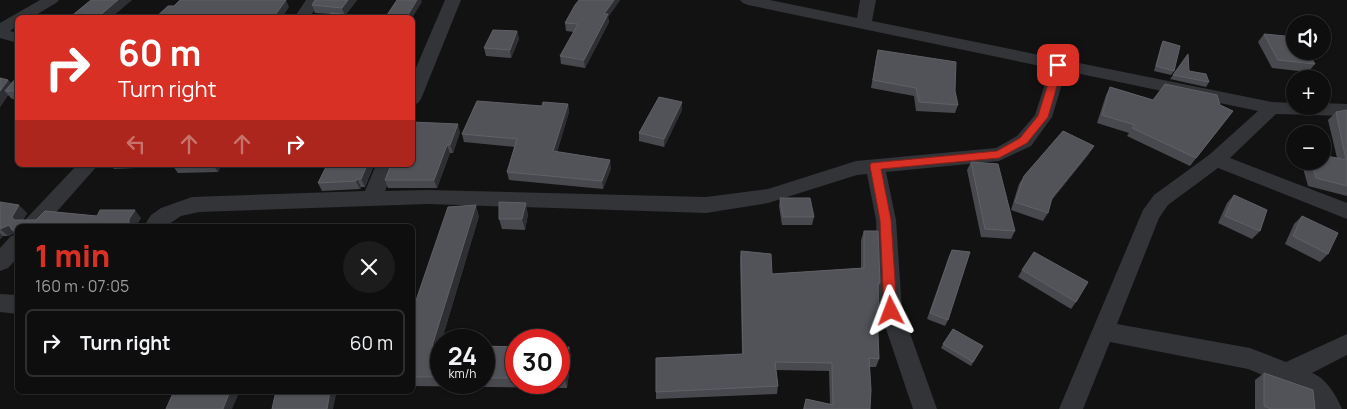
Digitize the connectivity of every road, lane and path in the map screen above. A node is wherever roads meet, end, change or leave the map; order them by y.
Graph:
1 (51, 0) edge
2 (314, 0) edge
3 (452, 0) edge
4 (748, 0) edge
5 (868, 0) edge
6 (24, 15) edge
7 (303, 15) edge
8 (15, 20) edge
9 (864, 24) junction
10 (0, 31) edge
11 (15, 37) edge
12 (1058, 65) junction
13 (415, 92) edge
14 (1272, 108) junction
15 (1347, 110) edge
16 (1216, 160) junction
17 (875, 166) junction
18 (86, 167) edge
19 (385, 167) edge
20 (372, 199) junction
21 (1347, 211) edge
22 (34, 224) edge
23 (155, 224) edge
24 (15, 245) edge
25 (0, 262) edge
26 (0, 303) edge
27 (15, 305) edge
28 (1103, 331) junction
29 (1347, 344) edge
30 (1286, 374) junction
31 (925, 409) edge
32 (1070, 409) edge
33 (1330, 409) edge

1 - 6 street
2 - 7 street
3 - 13 street
4 - 9 street
5 - 9 street
8 - 10 street
9 - 12 street
10 - 11 street
12 - 14 street
12 - 17 street
14 - 15 street
14 - 16 street
16 - 21 street
16 - 28 street
17 - 20 street
17 - 31 street
18 - 22 street
19 - 20 street
20 - 23 street
24 - 25 street
26 - 27 street
28 - 30 street
28 - 32 street
29 - 30 street
30 - 33 street

